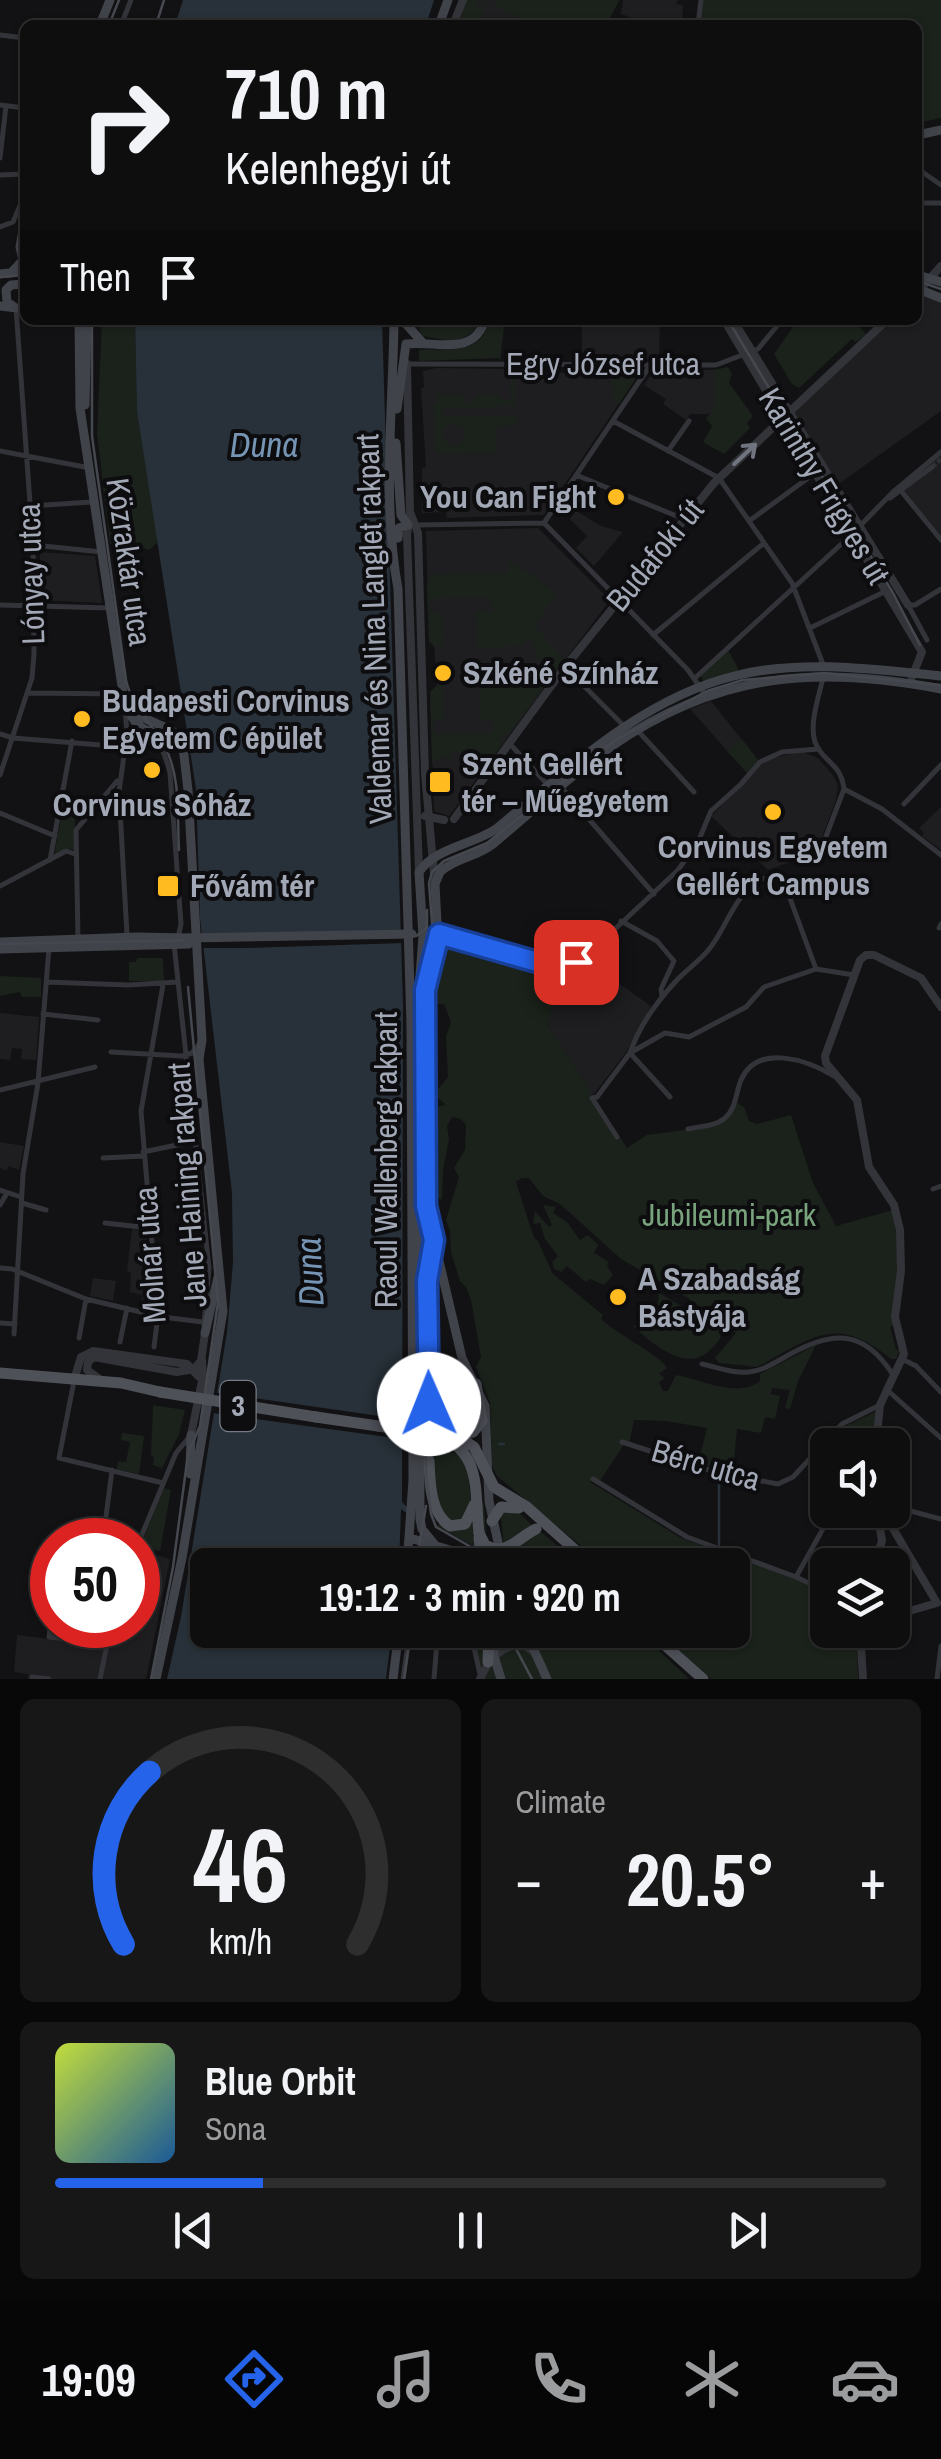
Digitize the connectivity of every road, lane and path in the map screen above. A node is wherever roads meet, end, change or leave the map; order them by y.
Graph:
1 (3, 106) edge
2 (0, 158) edge
3 (20, 206) edge
4 (0, 227) edge
5 (941, 266) edge
6 (936, 280) edge
7 (20, 284) edge
8 (20, 308) edge
9 (22, 325) edge
10 (80, 325) edge
11 (394, 325) edge
12 (406, 325) edge
13 (409, 325) edge
14 (483, 325) edge
15 (728, 325) edge
16 (735, 325) edge
17 (778, 325) edge
18 (882, 325) edge
19 (423, 342) junction
20 (406, 344) junction
21 (749, 354) junction
22 (406, 364) junction
23 (651, 364) junction
24 (786, 415) junction
25 (613, 421) junction
26 (689, 421) dead end
27 (392, 432) junction
28 (0, 451) edge
29 (668, 451) junction
30 (941, 452) edge
31 (26, 455) junction
32 (932, 467) dead end
33 (90, 468) junction
34 (819, 470) junction
35 (576, 475) junction
36 (718, 478) junction
37 (902, 492) junction
38 (888, 500) junction
39 (95, 502) junction
40 (30, 506) junction
41 (684, 520) junction
42 (748, 521) junction
43 (544, 524) junction
44 (412, 525) junction
45 (856, 530) junction
46 (941, 540) edge
47 (764, 543) junction
48 (34, 545) junction
49 (102, 552) junction
50 (414, 565) junction
51 (793, 587) junction
52 (398, 588) junction
53 (941, 588) edge
54 (886, 590) junction
55 (618, 599) junction
56 (0, 604) edge
57 (908, 605) junction
58 (35, 606) junction
59 (110, 608) junction
60 (810, 628) junction
61 (653, 635) junction
62 (927, 640) dead end
63 (565, 667) junction
64 (824, 672) junction
65 (912, 674) junction
66 (941, 676) edge
67 (730, 677) junction
68 (917, 685) junction
69 (700, 687) junction
70 (941, 689) edge
71 (722, 690) junction
72 (28, 693) junction
73 (124, 698) junction
74 (134, 718) junction
75 (625, 727) junction
76 (638, 731) junction
77 (144, 732) junction
78 (0, 734) edge
79 (13, 738) junction
80 (72, 741) junction
81 (509, 743) junction
82 (126, 747) junction
83 (819, 749) junction
84 (184, 754) junction
85 (941, 765) edge
86 (0, 775) edge
87 (119, 779) junction
88 (555, 786) junction
89 (110, 788) junction
90 (844, 789) junction
91 (119, 792) junction
92 (694, 792) dead end
93 (904, 804) dead end
94 (0, 813) edge
95 (449, 820) junction
96 (424, 823) junction
97 (54, 836) junction
98 (418, 844) junction
99 (429, 844) junction
100 (822, 847) dead end
101 (76, 854) junction
102 (941, 855) edge
103 (432, 857) junction
104 (50, 860) junction
105 (419, 872) junction
106 (435, 884) junction
107 (0, 886) edge
108 (654, 894) junction
109 (622, 922) junction
110 (568, 930) dead end
111 (439, 934) junction
112 (129, 937) junction
113 (413, 937) junction
114 (180, 940) junction
115 (78, 941) junction
116 (0, 946) edge
117 (157, 947) junction
118 (49, 948) junction
119 (176, 958) junction
120 (576, 962) junction
121 (816, 969) junction
122 (854, 975) junction
123 (46, 982) junction
124 (177, 982) junction
125 (163, 985) junction
126 (662, 996) junction
127 (941, 1007) edge
128 (43, 1014) junction
129 (98, 1020) dead end
130 (202, 1040) junction
131 (111, 1052) dead end
132 (630, 1053) junction
133 (149, 1054) junction
134 (188, 1055) junction
135 (96, 1067) dead end
136 (842, 1080) junction
137 (38, 1083) junction
138 (0, 1090) edge
139 (670, 1097) dead end
140 (688, 1130) dead end
141 (617, 1138) dead end
142 (196, 1142) junction
143 (143, 1154) junction
144 (104, 1158) dead end
145 (941, 1186) edge
146 (933, 1189) dead end
147 (4, 1192) edge
148 (22, 1200) junction
149 (0, 1205) edge
150 (46, 1210) dead end
151 (104, 1223) dead end
152 (150, 1228) junction
153 (434, 1240) junction
154 (420, 1244) junction
155 (430, 1263) junction
156 (0, 1268) edge
157 (221, 1270) junction
158 (18, 1271) junction
159 (427, 1290) junction
160 (446, 1291) junction
161 (86, 1299) junction
162 (126, 1308) junction
163 (158, 1315) junction
164 (0, 1324) edge
165 (14, 1324) junction
166 (204, 1328) junction
167 (14, 1334) dead end
168 (79, 1338) dead end
169 (120, 1342) dead end
170 (154, 1347) dead end
171 (202, 1356) junction
172 (902, 1359) junction
173 (702, 1364) dead end
174 (193, 1370) junction
175 (177, 1372) junction
176 (0, 1373) edge
177 (892, 1375) junction
178 (74, 1381) junction
179 (105, 1382) junction
180 (476, 1384) junction
181 (886, 1389) junction
182 (199, 1390) junction
183 (941, 1392) edge
184 (880, 1405) junction
185 (878, 1428) edge
186 (192, 1434) junction
187 (434, 1434) junction
188 (456, 1435) junction
189 (940, 1438) edge
190 (622, 1442) dead end
191 (192, 1452) junction
192 (176, 1453) junction
193 (429, 1460) joint
194 (112, 1470) junction
195 (486, 1474) junction
196 (593, 1479) dead end
197 (163, 1483) junction
198 (475, 1498) junction
199 (189, 1502) junction
200 (910, 1512) edge
201 (106, 1518) edge
202 (149, 1518) edge
203 (941, 1519) edge
204 (492, 1522) junction
205 (823, 1528) edge
206 (892, 1528) edge
207 (541, 1530) junction
208 (479, 1533) junction
209 (418, 1536) junction
210 (435, 1545) junction
211 (413, 1548) edge
212 (418, 1548) edge
213 (425, 1548) edge
214 (443, 1548) edge
215 (479, 1548) edge
216 (481, 1548) edge
217 (499, 1548) edge
218 (565, 1548) edge
219 (570, 1548) edge
220 (796, 1577) junction
221 (810, 1584) edge
222 (939, 1602) edge
223 (910, 1611) edge
224 (941, 1646) edge
225 (104, 1648) edge
226 (397, 1648) edge
227 (408, 1648) edge
228 (437, 1648) edge
229 (473, 1648) edge
230 (490, 1648) edge
231 (494, 1648) edge
232 (529, 1648) edge
233 (532, 1648) edge
234 (662, 1648) edge
235 (666, 1648) edge
236 (861, 1648) edge
237 (534, 1652) junction
238 (541, 1666) junction
239 (32, 1677) edge
240 (481, 1678) edge
241 (49, 1679) edge
242 (100, 1679) edge
243 (156, 1679) edge
244 (393, 1679) edge
245 (404, 1679) edge
246 (434, 1679) edge
247 (501, 1679) edge
248 (536, 1679) edge
249 (547, 1679) edge
250 (694, 1679) edge
251 (703, 1679) edge
252 (863, 1679) edge
253 (937, 1679) edge

1 - 2 street
3 - 4 street
5 - 6 street
7 - 8 main road
9 - 31 street, Lónyay utca
10 - 33 main road, Közraktár utca
11 - 27 main road, Valdemar és Nina Langlet rakpart
12 - 20 street
13 - 19 main road
14 - 19 main road
15 - 21 street, Karinthy Frigyes út
16 - 21 street, Karinthy Frigyes út
17 - 21 street
18 - 24 street, Budafoki út
19 - 20 main road
20 - 22 street
20 - 27 main road
21 - 23 street, Egry József utca
21 - 24 street, Karinthy Frigyes út
22 - 23 street, Egry József utca
22 - 44 street
23 - 25 street
24 - 34 street, Karinthy Frigyes út
36 -> 24 street, Budafoki út
25 - 29 street
25 - 35 street
26 - 29 street
27 - 44 main road
27 - 52 main road, Valdemar és Nina Langlet rakpart
28 - 31 street
29 - 36 street
30 - 38 street
31 - 33 street
31 - 40 street, Lónyay utca
32 - 37 street
33 - 39 main road, Közraktár utca
34 - 42 street
34 - 45 street, Karinthy Frigyes út
35 - 41 street
35 - 43 street
36 - 41 street, Budafoki út
36 - 42 street
37 - 38 street
37 - 46 street
38 - 45 street
39 - 40 street
39 - 49 main road, Közraktár utca
40 - 48 street, Lónyay utca
41 - 55 street, Budafoki út
42 - 47 street
43 - 44 street
43 - 55 street
44 - 50 street
44 - 52 main road
45 - 51 street
45 - 54 street, Karinthy Frigyes út
45 - 57 street, Karinthy Frigyes út
47 - 51 street
47 - 61 street
48 - 49 street
48 - 58 street, Lónyay utca
49 - 59 main road, Közraktár utca
50 - 96 street
50 - 96 street
51 - 60 street
51 - 69 street
52 - 113 main road, Valdemar és Nina Langlet rakpart
53 - 57 street
54 - 60 street
54 - 65 street, Karinthy Frigyes út
55 - 61 street
55 - 63 street, Budafoki út
56 - 58 street
57 - 62 street, Karinthy Frigyes út
58 - 59 street
58 - 72 street, Lónyay utca
59 - 73 main road, Közraktár utca
60 - 64 street
61 - 69 street
63 - 75 street
63 - 81 street, Budafoki út
64 - 65 main road
64 - 67 main road
64 - 68 main road
64 - 71 main road
64 - 83 street
65 - 66 main road
65 - 68 street
67 - 69 main road
67 - 71 main road
68 - 70 main road
69 - 71 main road
69 - 75 main road
69 - 76 main road
72 - 73 street
72 - 79 street, Lónyay utca
73 - 74 main road, Közraktár utca
73 - 82 street, Közraktár utca
74 - 77 main road, Közraktár utca
74 - 82 street, Közraktár utca
74 - 84 main road
75 - 88 main road
76 - 88 main road
76 - 92 street
77 - 82 street
77 - 84 main road, Közraktár utca
77 - 114 street
78 - 79 street
79 - 80 street
79 - 86 street, Lónyay utca
80 - 82 street
80 - 97 street
81 - 88 street
81 - 95 street, Budafoki út
82 - 87 street, Közraktár utca
83 - 90 street
83 - 108 street
84 - 130 main road, Jane Haining rakpart
85 - 93 street
87 - 89 street
87 - 91 street, Közraktár utca
88 - 103 main road
88 - 106 main road
88 - 108 street
89 - 91 street
89 - 101 street
90 - 100 street
90 - 102 street
91 - 112 street, Közraktár utca
94 - 97 street
95 - 96 street
95 - 96 street, Budafoki út
96 - 98 street
96 - 99 street
97 - 104 street
98 - 99 street
98 - 105 street
99 - 103 street
101 - 104 street
101 - 115 street
103 - 105 main road
103 - 106 street
104 - 107 street
105 - 113 main road
106 - 111 main road
108 - 109 street
109 - 120 street
109 - 126 street
110 - 120 street
111 - 113 main road
111 - 120 street
111 - 153 main road
112 - 114 main road
112 - 115 main road
113 - 114 main road, bridge
113 - 154 main road
113 - 209 main road, Raoul Wallenberg rakpart
114 - 117 main road
114 - 119 street
115 - 116 main road
116 - 118 main road
117 - 118 main road
117 - 119 street
118 - 123 street
119 - 124 street
121 - 122 street
121 - 126 street
121 - 132 street
122 - 127 street
122 - 136 street
123 - 125 street
123 - 128 street
124 - 125 street
124 - 134 street
125 - 133 street, Molnár utca
126 - 132 street
128 - 129 street
128 - 137 street
130 - 134 street
130 - 157 main road, Jane Haining rakpart
131 - 133 street
132 - 139 street
132 - 141 street
133 - 134 street
133 - 143 street, Molnár utca
134 - 142 street
135 - 137 street
136 - 140 street
136 - 172 street
137 - 138 street
137 - 148 street
142 - 143 street
142 - 166 street
143 - 144 street
143 - 152 street, Molnár utca
145 - 146 street
147 - 148 street
147 - 149 street
148 - 150 street
148 - 158 street
151 - 152 street
152 - 163 street, Molnár utca
153 - 155 main road
153 - 160 main road
154 - 155 main road
154 - 209 main road
155 - 159 main road
155 - 160 main road
156 - 158 street
157 - 166 main road
157 - 199 main road, Jane Haining rakpart
158 - 161 street
158 - 165 street
159 - 160 main road
159 - 193 main road
160 - 180 main road
161 - 162 street
161 - 168 street
162 - 163 street
162 - 169 street
163 - 166 street
163 - 170 street, Molnár utca
164 - 165 street
165 - 167 street
166 - 171 street
171 - 174 street
171 - 182 street
172 - 177 street
172 - 183 street
173 - 177 street
174 - 175 street
174 - 178 street
174 - 182 street
175 - 179 street
175 - 182 street
176 - 178 main road, 3
177 - 181 street
178 - 179 main road, 3
178 - 194 street
179 - 187 main road, 3, bridge
180 - 188 main road
180 - 195 main road
181 - 184 street
181 - 189 street
182 - 186 street
184 - 185 street
184 - 190 street, Bérc utca
186 - 191 main road
186 - 192 street
187 - 188 main road, 3
187 - 198 main road
188 - 195 main road
191 - 192 street
191 - 199 main road
192 - 197 street
193 - 198 main road
194 - 197 street
194 - 201 street
195 - 204 main road
195 - 219 main road
196 - 220 street
197 - 202 street
198 - 208 main road
199 - 243 main road, Jane Haining rakpart
200 - 203 street
204 - 207 main road
204 - 216 main road
204 - 217 main road
205 - 220 street
206 - 222 street
207 - 208 main road, bridge
207 - 218 main road
208 - 215 main road, bridge
209 - 210 main road
209 - 211 main road
209 - 212 street
210 - 213 street
210 - 214 main road
220 - 221 street
222 - 223 street
224 - 253 street
225 - 242 street
226 - 244 main road
227 - 245 street
228 - 246 street
229 - 240 street
230 - 240 street
231 - 247 main road
232 - 237 street
233 - 237 main road
234 - 250 main road
235 - 251 main road
236 - 252 street
237 - 238 main road
238 - 248 street
238 - 249 main road
239 - 241 street

